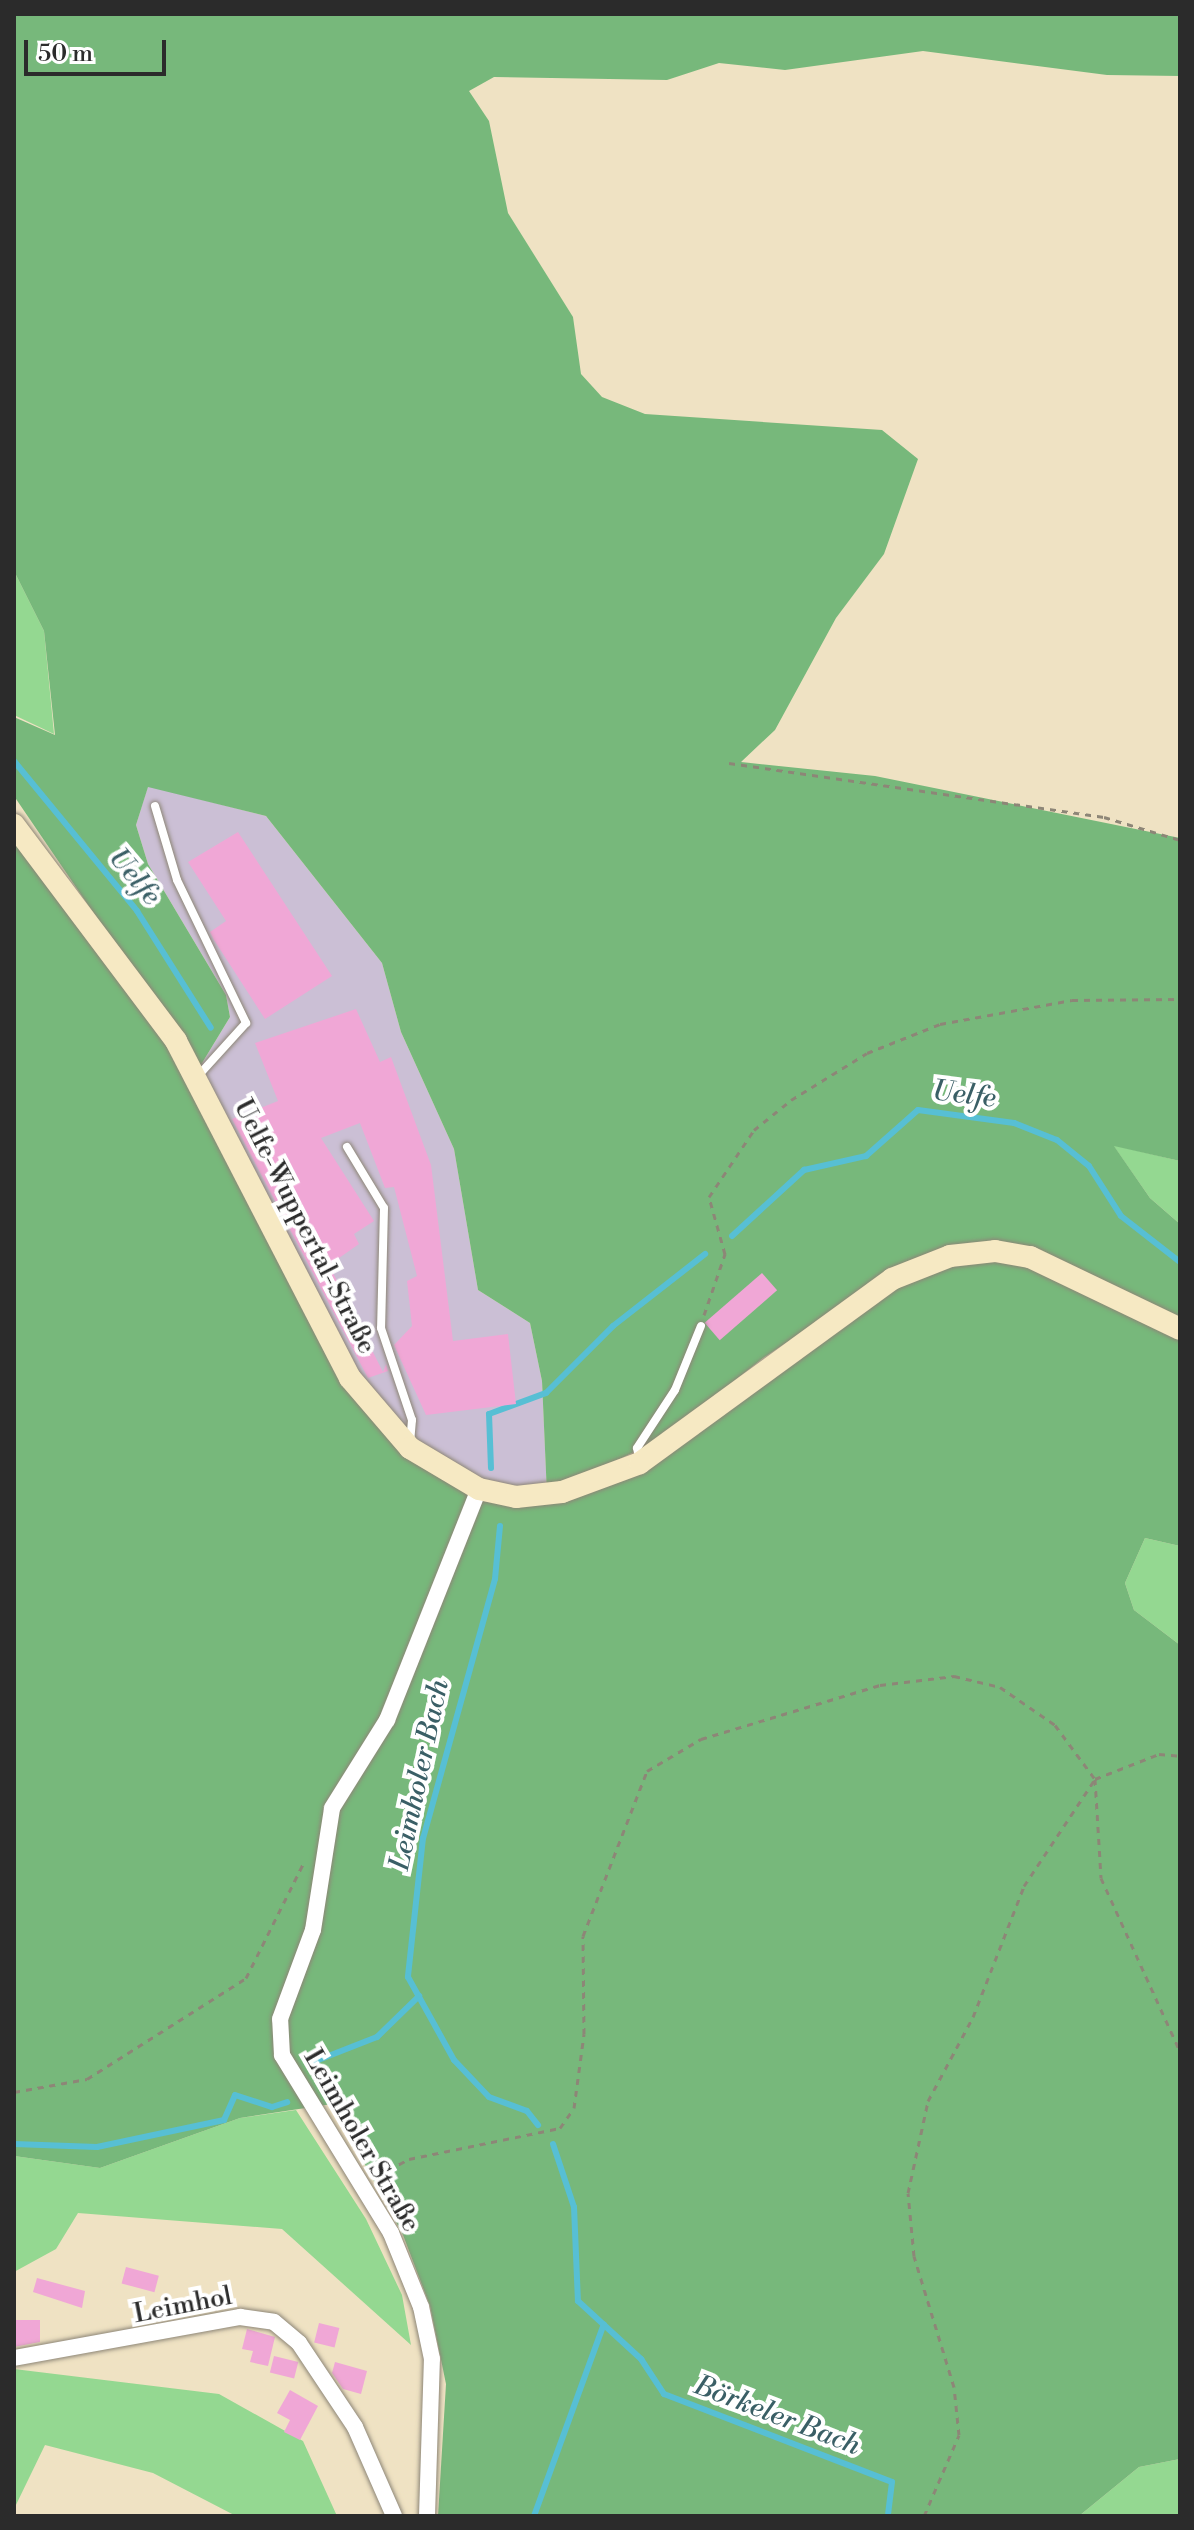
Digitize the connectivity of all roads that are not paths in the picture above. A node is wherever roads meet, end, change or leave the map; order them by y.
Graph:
1 (155, 806) dead end
2 (14, 825) edge
3 (196, 1078) junction
4 (347, 1147) dead end
5 (701, 1326) road end
6 (1180, 1329) edge
7 (410, 1448) junction
8 (640, 1463) junction
9 (479, 1489) junction
10 (14, 2358) edge
11 (394, 2516) edge
12 (427, 2516) edge

1 - 3 lane
2 - 3 main road, Uelfe-Wuppertal-Straße
3 - 7 main road, Uelfe-Wuppertal-Straße
4 - 7 lane
5 - 8 lane
6 - 8 main road, Uelfe-Wuppertal-Straße
7 - 9 main road, Uelfe-Wuppertal-Straße
8 - 9 main road, Uelfe-Wuppertal-Straße
9 - 12 street, Leimholer Straße
10 - 11 street, Leimhol

